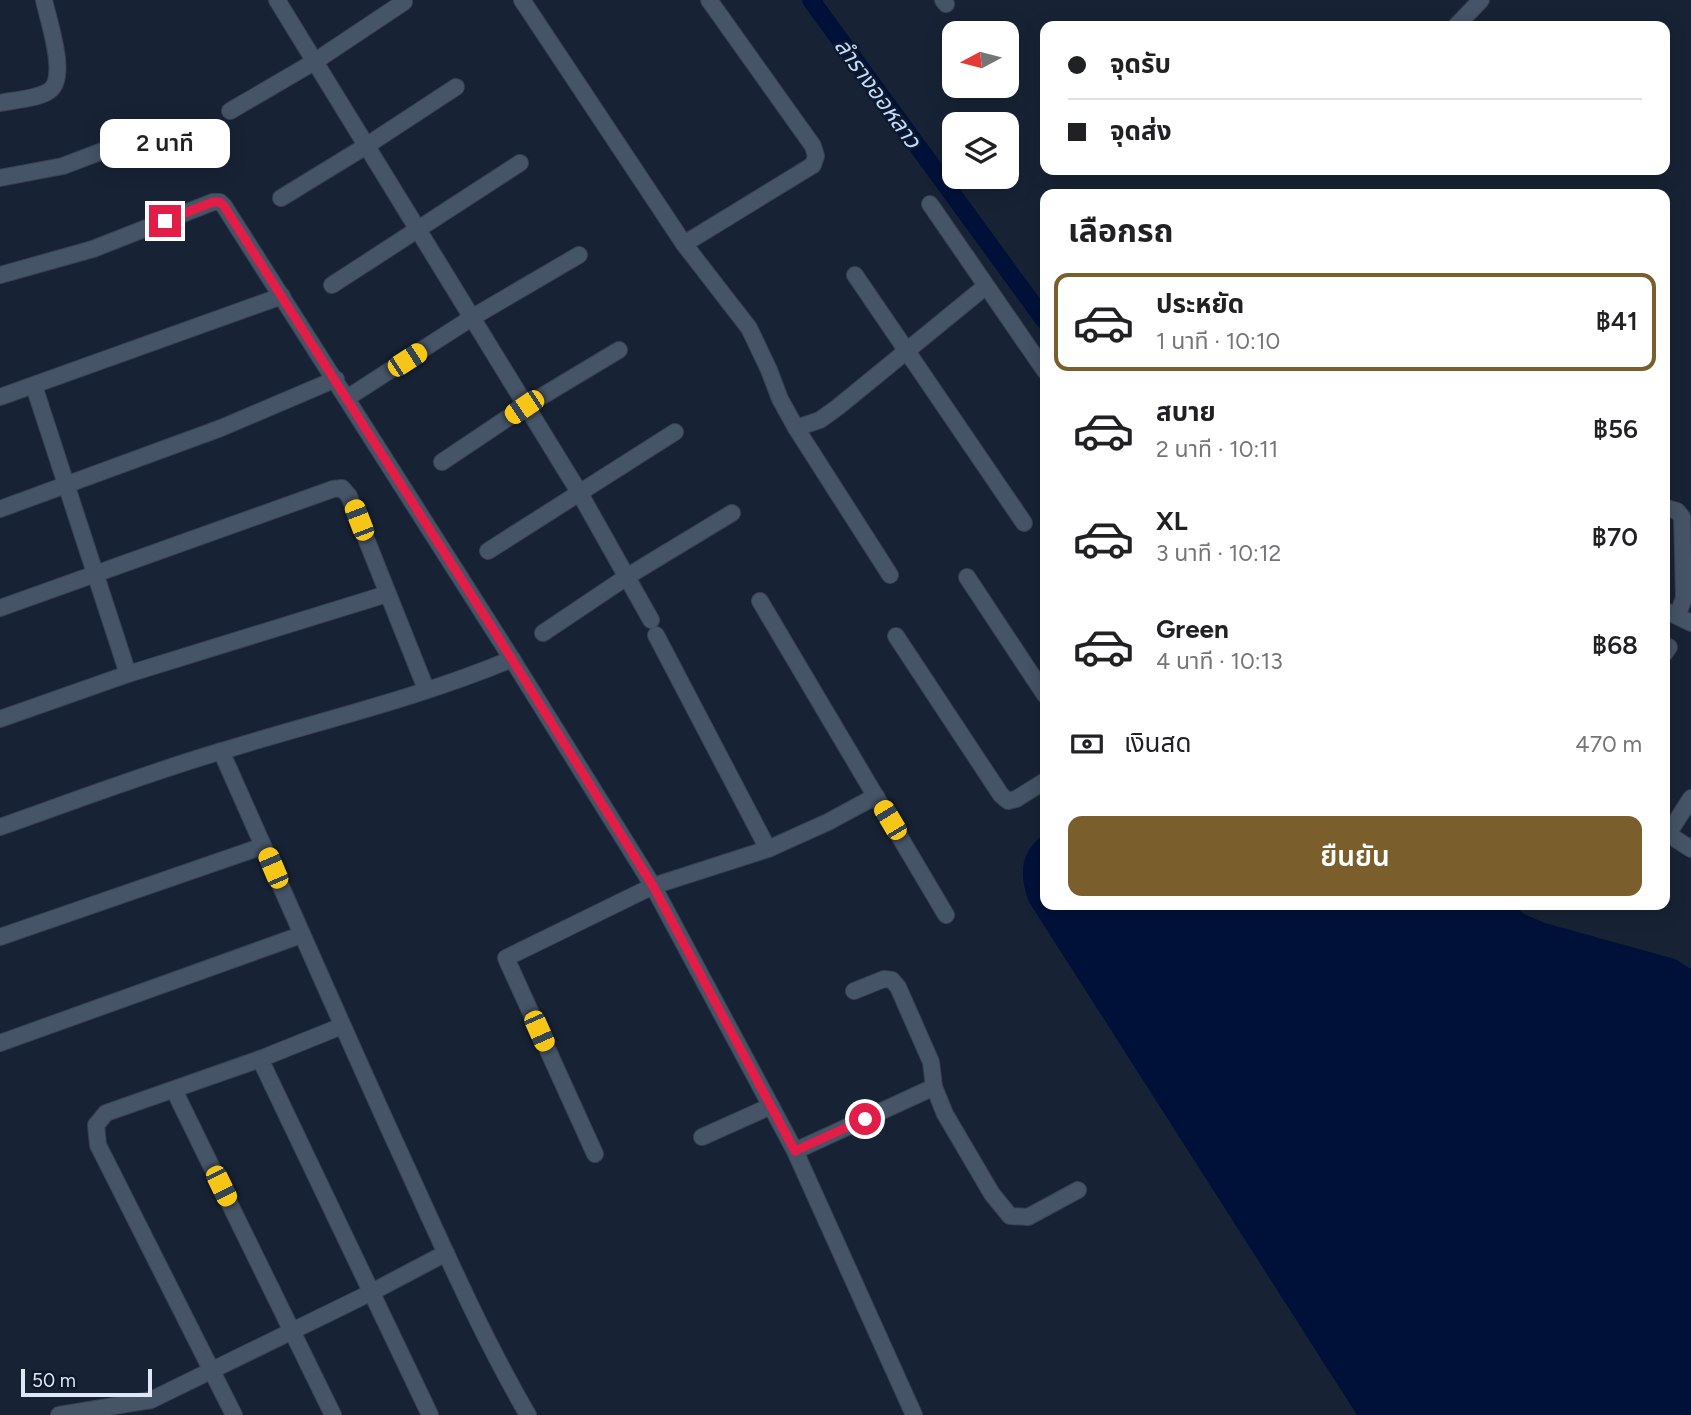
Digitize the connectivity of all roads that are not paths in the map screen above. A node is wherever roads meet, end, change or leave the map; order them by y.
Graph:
1 (44, 0) edge
2 (277, 0) edge
3 (522, 0) edge
4 (709, 0) edge
5 (1481, 0) edge
6 (404, 2) edge
7 (1461, 21) edge
8 (314, 62) junction
9 (456, 87) dead end
10 (0, 103) edge
11 (230, 111) dead end
12 (155, 131) dead end
13 (366, 146) junction
14 (520, 163) dead end
15 (0, 178) edge
16 (281, 198) dead end
17 (930, 204) dead end
18 (418, 229) junction
19 (684, 244) junction
20 (579, 255) dead end
21 (0, 275) edge
22 (855, 275) dead end
23 (332, 285) dead end
24 (986, 286) junction
25 (282, 296) junction
26 (472, 317) junction
27 (619, 350) dead end
28 (908, 350) junction
29 (1040, 364) edge
30 (336, 379) junction
31 (34, 386) junction
32 (0, 397) edge
33 (347, 398) junction
34 (524, 407) junction
35 (796, 428) junction
36 (675, 432) dead end
37 (442, 462) dead end
38 (66, 486) junction
39 (579, 492) junction
40 (0, 509) edge
41 (1670, 509) edge
42 (732, 513) dead end
43 (1024, 523) dead end
44 (488, 551) dead end
45 (97, 575) junction
46 (890, 575) dead end
47 (628, 576) junction
48 (967, 577) dead end
49 (387, 594) junction
50 (760, 601) dead end
51 (0, 608) edge
52 (1678, 616) edge
53 (542, 634) dead end
54 (896, 636) dead end
55 (512, 659) junction
56 (128, 674) junction
57 (1040, 687) edge
58 (426, 689) junction
59 (0, 719) edge
60 (221, 751) junction
61 (1040, 784) edge
62 (876, 796) junction
63 (1691, 798) edge
64 (0, 827) edge
65 (1670, 828) edge
66 (1670, 836) edge
67 (263, 846) junction
68 (768, 849) junction
69 (1691, 849) edge
70 (653, 886) junction
71 (946, 915) dead end
72 (301, 935) junction
73 (0, 937) edge
74 (854, 991) dead end
75 (342, 1026) junction
76 (0, 1043) edge
77 (260, 1059) junction
78 (934, 1087) junction
79 (174, 1090) junction
80 (771, 1106) junction
81 (702, 1137) dead end
82 (795, 1151) junction
83 (594, 1154) dead end
84 (1078, 1190) dead end
85 (446, 1253) junction
86 (372, 1292) junction
87 (292, 1330) junction
88 (213, 1369) junction
89 (59, 1415) edge
90 (234, 1415) edge
91 (332, 1415) edge
92 (430, 1415) edge
93 (528, 1415) edge
94 (914, 1415) edge

1 - 10 street
2 - 8 street
3 - 19 street
4 - 19 street
5 - 7 street
6 - 8 street
8 - 11 street
8 - 13 street
9 - 13 street
12 - 15 street
13 - 16 street
13 - 18 street
14 - 18 street
17 - 24 street
18 - 23 street
18 - 26 street
19 - 35 street
20 - 26 street
21 - 25 street
22 - 28 street
24 - 28 street
24 - 29 street
25 - 30 street
25 - 31 street
26 - 33 street
26 - 34 street
27 - 34 street
28 - 35 street
28 - 43 street
30 - 33 street
30 - 38 street
31 - 32 street
31 - 38 street
33 - 55 street
34 - 37 street
34 - 39 street
35 - 46 street
36 - 39 street
38 - 40 street
38 - 45 street
39 - 44 street
39 - 47 street
41 - 52 street
42 - 47 street
45 - 49 street
45 - 51 street
45 - 56 street
47 - 53 street
47 - 68 street
48 - 57 street
49 - 56 street
49 - 58 street
50 - 62 street
54 - 61 street
55 - 58 street
55 - 70 street
56 - 59 street
58 - 60 street
60 - 64 street
60 - 67 street
62 - 68 street
62 - 71 street
63 - 65 street
66 - 69 street
67 - 72 street
67 - 73 street
68 - 70 street
70 - 80 street
70 - 83 street
72 - 75 street
72 - 76 street
74 - 78 street
75 - 77 street
75 - 85 street
77 - 79 street
77 - 86 street
78 - 82 street
78 - 84 street
79 - 87 street
79 - 88 street
80 - 81 street
80 - 82 street
82 - 94 street
85 - 86 street
85 - 93 street
86 - 87 street
86 - 92 street
87 - 88 street
87 - 91 street
88 - 89 street
88 - 90 street

